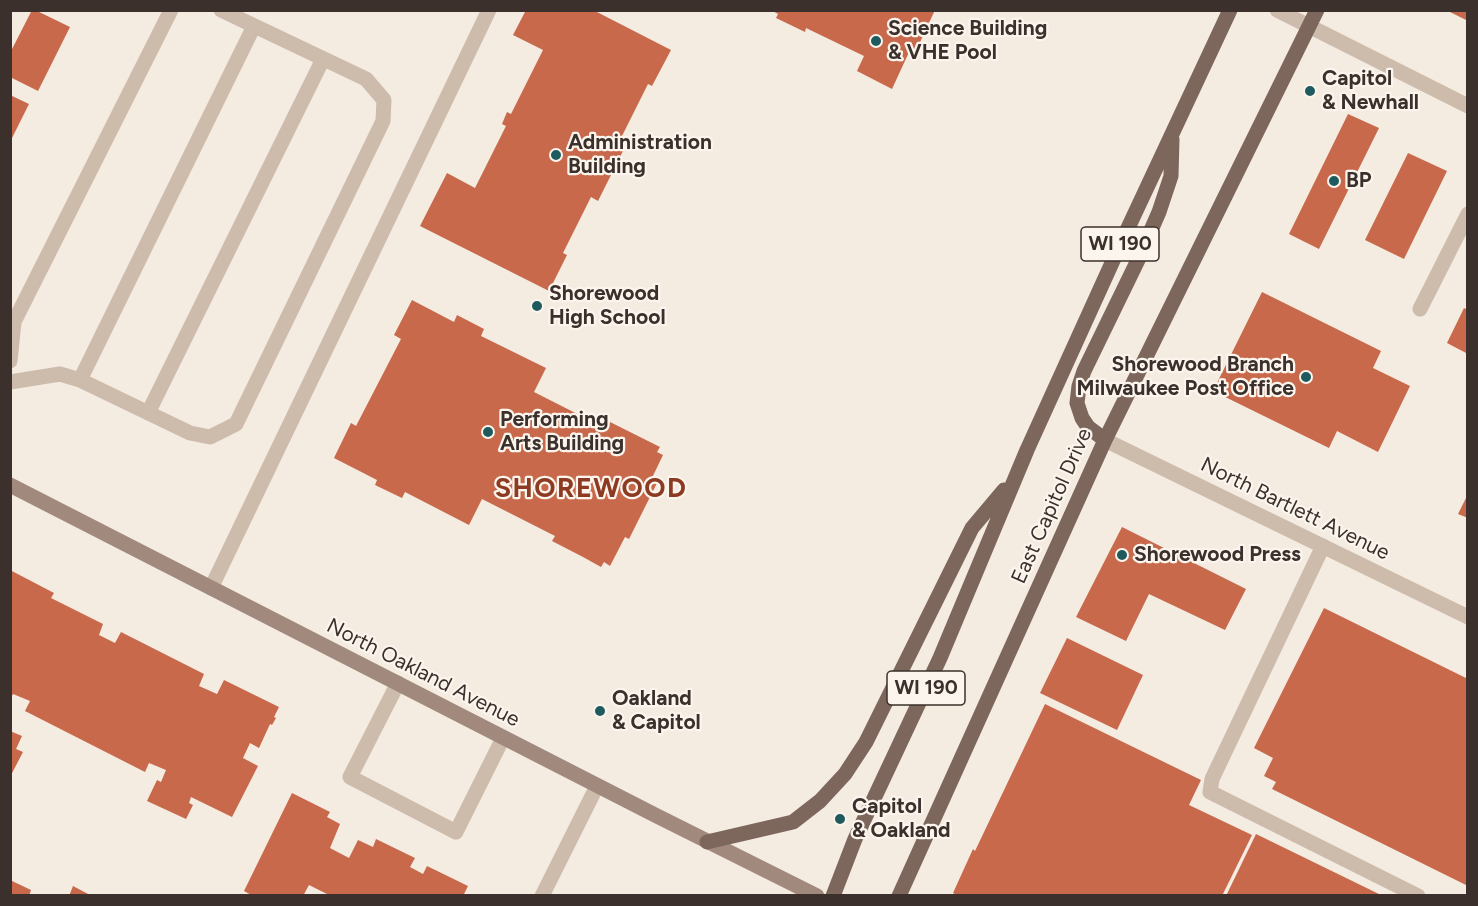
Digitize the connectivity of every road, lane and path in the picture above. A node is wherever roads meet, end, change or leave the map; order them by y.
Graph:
1 (171, 10) edge
2 (221, 10) edge
3 (489, 10) edge
4 (1230, 10) edge
5 (1277, 10) edge
6 (1317, 10) edge
7 (254, 26) junction
8 (1309, 27) junction
9 (323, 59) junction
10 (1467, 106) edge
11 (1172, 133) junction
12 (1467, 214) edge
13 (1420, 309) dead end
14 (10, 361) edge
15 (80, 380) junction
16 (10, 382) edge
17 (148, 413) junction
18 (1105, 440) junction
19 (1014, 479) junction
20 (10, 485) edge
21 (1323, 546) junction
22 (211, 588) junction
23 (1467, 616) edge
24 (398, 683) junction
25 (503, 738) junction
26 (597, 786) junction
27 (707, 842) junction
28 (542, 896) edge
29 (817, 896) edge
30 (832, 896) edge
31 (899, 896) edge
32 (1418, 896) edge

1 - 14 street
2 - 7 street
3 - 22 street
4 - 11 main road, East Capitol Drive / WI 190
5 - 8 street
6 - 8 main road, East Capitol Drive / WI 190
7 - 9 street
7 - 15 street
8 - 10 street
8 - 18 main road, East Capitol Drive / WI 190
9 - 17 street
9 - 17 street
11 - 18 main road
11 - 19 main road, East Capitol Drive / WI 190
12 - 13 street
15 - 16 street
15 - 17 street
18 - 21 street, North Bartlett Avenue
18 - 31 main road, East Capitol Drive / WI 190
19 - 27 main road
19 - 30 main road, East Capitol Drive / WI 190
20 - 22 main road, North Oakland Avenue
21 - 23 street, North Bartlett Avenue
21 - 32 street
22 - 24 main road, North Oakland Avenue
24 - 25 main road, North Oakland Avenue
24 - 25 street
25 - 26 main road, North Oakland Avenue
26 - 27 main road, North Oakland Avenue
26 - 28 street
27 - 29 main road, North Oakland Avenue

